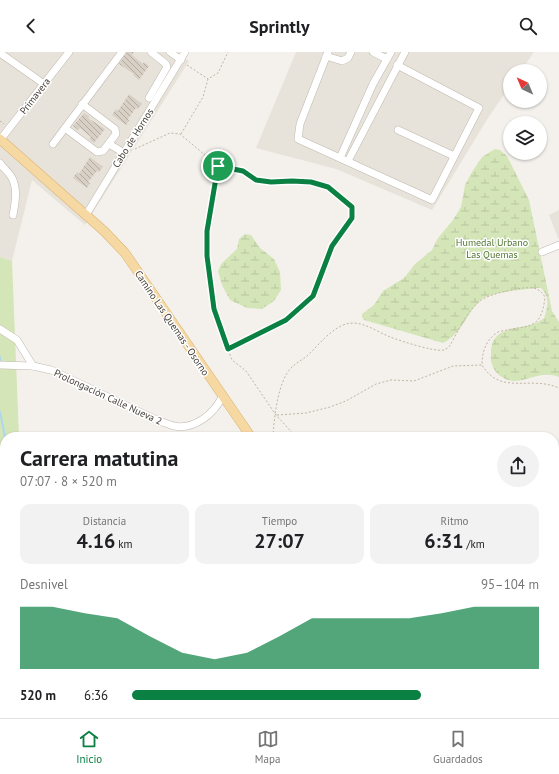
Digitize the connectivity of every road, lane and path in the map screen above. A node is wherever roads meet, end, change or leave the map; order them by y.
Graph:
1 (69, 52) edge
2 (122, 52) edge
3 (151, 52) edge
4 (170, 52) edge
5 (185, 52) edge
6 (228, 52) edge
7 (351, 52) edge
8 (373, 52) edge
9 (391, 52) edge
10 (405, 52) edge
11 (0, 54) edge
12 (327, 54) edge
13 (387, 59) junction
14 (181, 60) junction
15 (397, 65) junction
16 (208, 79) junction
17 (44, 84) junction
18 (149, 98) dead end
19 (82, 104) junction
20 (65, 128) junction
21 (398, 130) dead end
22 (180, 134) junction
23 (0, 139) edge
24 (53, 144) dead end
25 (110, 144) junction
26 (124, 154) junction
27 (454, 156) junction
28 (340, 158) junction
29 (348, 162) junction
30 (0, 163) edge
31 (218, 166) junction
32 (13, 215) dead end
33 (86, 216) junction
34 (559, 245) edge
35 (542, 252) dead end
36 (0, 330) edge
37 (228, 349) junction
38 (3, 365) edge
39 (482, 365) junction
40 (33, 366) junction
41 (559, 388) edge
42 (222, 396) junction
43 (276, 415) junction
44 (247, 432) edge
45 (274, 432) edge
46 (291, 432) edge

1 - 17 street, Primavera
2 - 19 street
3 - 18 street
4 - 14 street
5 - 14 street, Cabo de Hornos
6 - 16 path
7 - 12 street
8 - 13 street
9 - 13 street
10 - 15 street
11 - 17 street
12 - 28 street
13 - 28 street
14 - 16 path
14 - 26 street, Cabo de Hornos
15 - 27 street
15 - 29 street
16 - 22 path
17 - 23 street, Primavera
19 - 20 street
19 - 25 street
20 - 24 street
20 - 25 street
21 - 27 street
22 - 26 path
22 - 31 path
23 - 33 main road, Camino Las Quemas - Osorno
25 - 26 street
26 - 33 street, Cabo de Hornos
27 - 29 street
28 - 29 street
30 - 32 street
31 - 37 path
31 - 37 path
33 - 42 main road, Camino Las Quemas - Osorno
34 - 35 street
36 - 40 street
37 - 43 path
38 - 40 street, Prolongación Calle Nueva 2
39 - 41 path
39 - 43 path
39 - 43 path
40 - 42 street, Prolongación Calle Nueva 2
42 - 44 main road, Camino Las Quemas - Osorno
43 - 45 path
43 - 46 path

